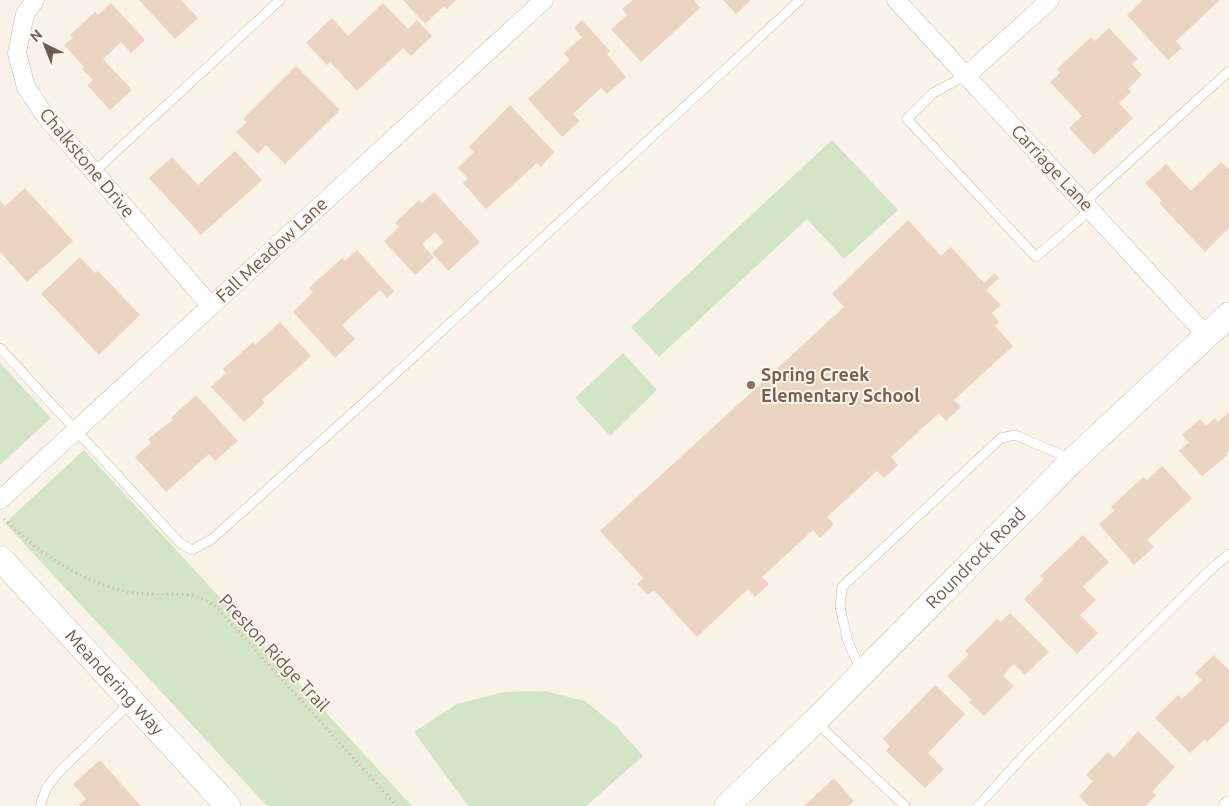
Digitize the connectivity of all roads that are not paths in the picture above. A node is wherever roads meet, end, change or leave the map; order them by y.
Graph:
1 (35, 0) edge
2 (280, 0) edge
3 (544, 0) edge
4 (800, 0) edge
5 (896, 0) edge
6 (1050, 0) edge
7 (1229, 71) edge
8 (966, 76) junction
9 (94, 172) junction
10 (1087, 206) junction
11 (211, 306) junction
12 (1229, 315) edge
13 (1207, 336) junction
14 (0, 348) edge
15 (76, 431) junction
16 (1073, 460) junction
17 (0, 500) edge
18 (1229, 554) edge
19 (0, 558) edge
20 (862, 673) junction
21 (131, 702) junction
22 (815, 721) junction
23 (40, 806) edge
24 (228, 806) edge
25 (727, 806) edge
26 (905, 806) edge
27 (978, 806) edge

1 - 9 street, Chalkstone Drive
2 - 9 lane
3 - 11 street, Fall Meadow Lane
4 - 15 lane
5 - 8 street, Carriage Lane
6 - 8 street
7 - 10 lane
8 - 10 street, Carriage Lane
8 - 10 lane
9 - 11 street, Chalkstone Drive
10 - 13 street, Carriage Lane
11 - 15 street, Fall Meadow Lane
12 - 13 street, Roundrock Road
13 - 16 street, Roundrock Road
14 - 15 lane
15 - 17 street, Fall Meadow Lane
16 - 20 street, Roundrock Road
16 - 20 lane
18 - 27 lane
19 - 21 street, Meandering Way
20 - 22 street, Roundrock Road
21 - 23 lane
21 - 24 street, Meandering Way
22 - 25 street, Roundrock Road
22 - 26 lane

